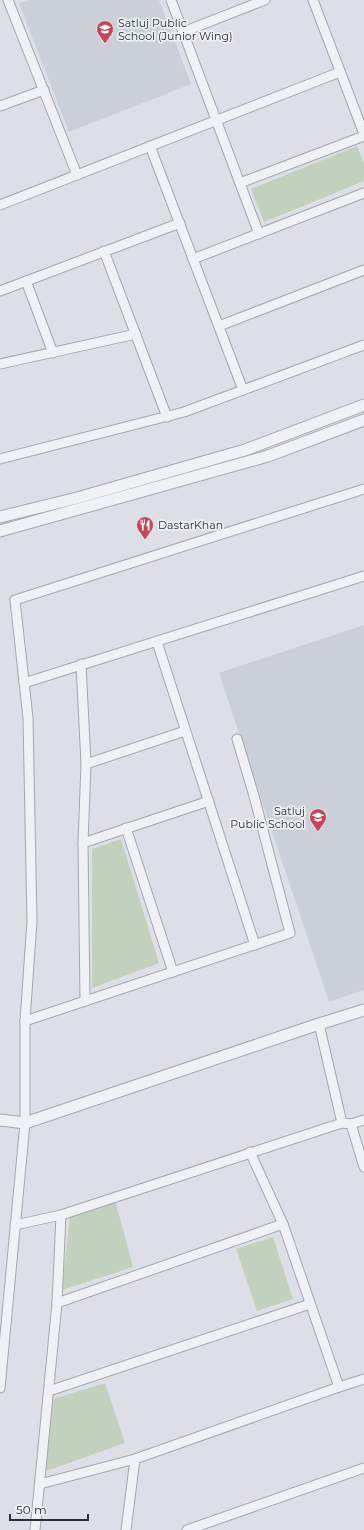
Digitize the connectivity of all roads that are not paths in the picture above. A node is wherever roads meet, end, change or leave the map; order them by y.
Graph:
1 (8, 0) edge
2 (171, 0) edge
3 (265, 0) edge
4 (313, 0) edge
5 (183, 32) junction
6 (340, 72) junction
7 (44, 90) junction
8 (0, 106) edge
9 (216, 121) junction
10 (364, 135) edge
11 (150, 146) junction
12 (77, 175) junction
13 (240, 183) junction
14 (364, 193) edge
15 (0, 205) edge
16 (180, 223) junction
17 (259, 234) junction
18 (104, 252) junction
19 (194, 259) junction
20 (364, 270) edge
21 (26, 281) junction
22 (0, 291) edge
23 (219, 326) junction
24 (136, 334) junction
25 (364, 345) edge
26 (53, 352) junction
27 (0, 364) edge
28 (243, 390) junction
29 (364, 405) edge
30 (167, 417) junction
31 (364, 420) edge
32 (0, 459) edge
33 (364, 489) edge
34 (0, 517) edge
35 (0, 531) edge
36 (364, 576) edge
37 (157, 642) junction
38 (81, 664) junction
39 (24, 683) junction
40 (185, 730) junction
41 (237, 739) dead end
42 (86, 764) junction
43 (209, 801) junction
44 (126, 828) junction
45 (83, 843) junction
46 (255, 945) junction
47 (173, 972) junction
48 (85, 1001) junction
49 (364, 1010) edge
50 (25, 1020) junction
51 (319, 1024) junction
52 (0, 1120) edge
53 (364, 1120) edge
54 (25, 1123) junction
55 (347, 1123) junction
56 (250, 1152) junction
57 (364, 1167) edge
58 (61, 1215) junction
59 (283, 1224) junction
60 (15, 1225) junction
61 (57, 1303) junction
62 (310, 1304) junction
63 (364, 1379) edge
64 (339, 1386) junction
65 (0, 1388) edge
66 (48, 1391) junction
67 (135, 1459) junction
68 (364, 1468) edge
69 (40, 1484) junction
70 (35, 1530) edge
71 (126, 1530) edge
72 (187, 1530) edge

1 - 7 street
2 - 5 street
3 - 5 street
4 - 6 street
5 - 9 street
6 - 9 street
6 - 10 street
7 - 8 street
7 - 12 street
9 - 11 street
9 - 13 street
10 - 13 street
11 - 12 street
11 - 16 street
12 - 15 street
13 - 17 street
14 - 17 street
16 - 18 street
16 - 19 street
17 - 19 street
18 - 21 street
18 - 24 street
19 - 23 street
20 - 23 street
21 - 22 street
21 - 26 street
23 - 28 street
24 - 26 street
24 - 30 street
25 - 28 street
26 - 27 street
28 - 30 street
29 - 34 street
30 - 32 street
31 - 35 street
33 - 39 street
36 - 37 street
37 - 38 street
37 - 40 street
38 - 39 street
38 - 42 street
39 - 50 street
40 - 42 street
40 - 43 street
41 - 46 street
42 - 45 street
43 - 44 street
43 - 46 street
44 - 45 street
44 - 47 street
45 - 48 street
46 - 47 street
47 - 48 street
48 - 50 street
49 - 51 street
50 - 54 street
51 - 54 street
51 - 55 street
52 - 54 street
53 - 55 street
54 - 60 street
55 - 56 street
55 - 57 street
56 - 58 street
56 - 59 street
58 - 60 street
58 - 61 street
59 - 61 street
59 - 62 street
60 - 65 street
61 - 66 street
62 - 64 street
62 - 66 street
63 - 64 street
64 - 67 street
66 - 69 street
67 - 69 street
67 - 71 street
68 - 72 street
69 - 70 street

